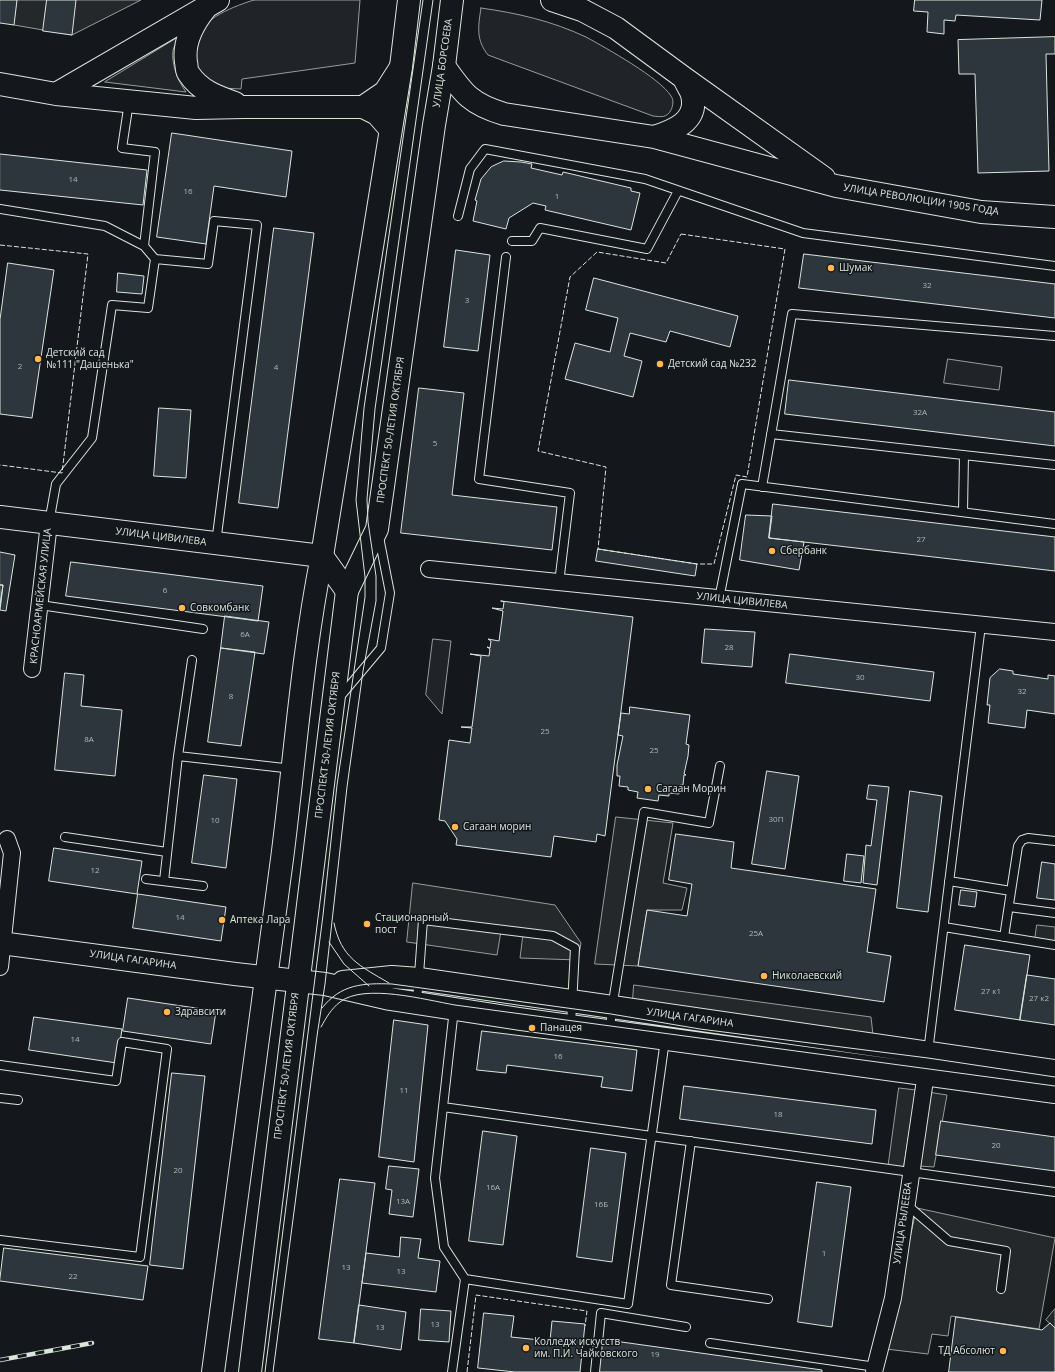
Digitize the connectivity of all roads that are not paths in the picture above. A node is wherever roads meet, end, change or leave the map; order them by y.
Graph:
1 (409, 0) edge
2 (452, 0) edge
3 (552, 0) edge
4 (213, 2) edge
5 (444, 66) junction
6 (401, 67) junction
7 (684, 78) junction
8 (0, 84) edge
9 (56, 94) junction
10 (129, 101) junction
11 (244, 107) junction
12 (363, 107) junction
13 (434, 125) joint
14 (390, 129) junction
15 (654, 137) junction
16 (836, 186) junction
17 (678, 191) junction
18 (0, 209) edge
19 (458, 216) dead end
20 (1055, 217) edge
21 (512, 241) dead end
22 (144, 246) junction
23 (506, 257) dead end
24 (155, 259) junction
25 (1055, 266) edge
26 (1055, 336) edge
27 (771, 434) junction
28 (964, 455) junction
29 (1055, 464) edge
30 (762, 486) junction
31 (963, 512) junction
32 (0, 517) edge
33 (48, 523) junction
34 (1055, 524) edge
35 (377, 529) junction
36 (216, 543) junction
37 (322, 556) junction
38 (429, 569) dead end
39 (559, 582) junction
40 (347, 591) junction
41 (720, 599) junction
42 (40, 605) junction
43 (981, 624) junction
44 (203, 629) dead end
45 (1055, 632) edge
46 (192, 660) dead end
47 (32, 669) dead end
48 (334, 703) junction
49 (178, 756) junction
50 (720, 766) dead end
51 (293, 769) junction
52 (4, 835) edge
53 (65, 837) dead end
54 (1055, 841) edge
55 (168, 852) junction
56 (146, 878) dead end
57 (164, 881) junction
58 (949, 881) junction
59 (203, 886) dead end
60 (1011, 891) junction
61 (1009, 907) junction
62 (1055, 913) edge
63 (944, 927) junction
64 (1004, 937) junction
65 (1, 943) edge
66 (1055, 945) edge
67 (0, 966) edge
68 (267, 978) junction
69 (419, 979) junction
70 (297, 981) junction
71 (325, 984) junction
72 (572, 1002) junction
73 (416, 1003) junction
74 (454, 1008) junction
75 (612, 1008) junction
76 (570, 1026) junction
77 (609, 1031) junction
78 (666, 1038) junction
79 (928, 1052) junction
80 (0, 1065) edge
81 (1055, 1071) edge
82 (926, 1073) junction
83 (1055, 1092) edge
84 (0, 1098) edge
85 (18, 1100) dead end
86 (443, 1107) junction
87 (652, 1136) junction
88 (691, 1141) junction
89 (910, 1172) junction
90 (1055, 1192) edge
91 (906, 1204) junction
92 (0, 1240) edge
93 (465, 1280) junction
94 (1001, 1289) dead end
95 (768, 1299) dead end
96 (686, 1327) dead end
97 (710, 1343) dead end
98 (875, 1370) edge
99 (213, 1372) edge
100 (250, 1372) edge
101 (452, 1372) edge
102 (595, 1372) edge

1 - 6 main road
2 - 5 main road, УЛИЦА БОРСОЕВА
3 - 7 main road, УЛИЦА РЕВОЛЮЦИИ 1905 ГОДА
4 - 9 main road
4 - 11 main road
5 - 13 main road, УЛИЦА БОРСОЕВА
5 - 15 main road, УЛИЦА РЕВОЛЮЦИИ 1905 ГОДА
6 - 12 main road
6 - 14 main road
7 - 15 main road, УЛИЦА РЕВОЛЮЦИИ 1905 ГОДА
7 - 16 main road, УЛИЦА РЕВОЛЮЦИИ 1905 ГОДА
8 - 9 main road
9 - 10 main road
10 - 11 main road
10 - 22 lane
11 - 12 main road
12 - 14 main road
13 - 35 main road, ПРОСПЕКТ 50-ЛЕТИЯ ОКТЯБРЯ
14 - 37 main road
15 - 16 main road, УЛИЦА РЕВОЛЮЦИИ 1905 ГОДА
16 - 20 main road, УЛИЦА РЕВОЛЮЦИИ 1905 ГОДА
17 - 19 lane
17 - 21 lane
17 - 25 lane
18 - 22 lane
22 - 24 lane
23 - 39 lane
24 - 33 lane
24 - 36 lane
26 - 27 lane
27 - 28 lane
27 - 30 lane
28 - 29 lane
28 - 31 lane
30 - 31 lane
30 - 41 lane
31 - 34 lane
32 - 33 main road, УЛИЦА ЦИВИЛЕВА
33 - 36 main road, УЛИЦА ЦИВИЛЕВА
33 - 42 street, КРАСНОАРМЕЙСКАЯ УЛИЦА
35 - 40 main road, ПРОСПЕКТ 50-ЛЕТИЯ ОКТЯБРЯ
35 - 48 lane
36 - 37 main road, УЛИЦА ЦИВИЛЕВА
37 - 40 main road
37 - 51 main road
38 - 39 street, УЛИЦА ЦИВИЛЕВА
39 - 41 street, УЛИЦА ЦИВИЛЕВА
40 - 48 main road, ПРОСПЕКТ 50-ЛЕТИЯ ОКТЯБРЯ
41 - 43 street, УЛИЦА ЦИВИЛЕВА
42 - 44 lane
42 - 47 street, КРАСНОАРМЕЙСКАЯ УЛИЦА
43 - 45 street, УЛИЦА ЦИВИЛЕВА
43 - 58 lane
46 - 49 lane
48 - 70 main road, ПРОСПЕКТ 50-ЛЕТИЯ ОКТЯБРЯ
49 - 51 lane
49 - 55 lane
50 - 75 lane
51 - 68 main road
52 - 65 street
53 - 55 lane
54 - 60 lane
55 - 57 lane
56 - 57 lane
57 - 59 lane
58 - 60 lane
58 - 63 lane
60 - 61 lane
61 - 62 lane
61 - 64 lane
63 - 64 lane
63 - 79 lane
64 - 66 lane
65 - 67 street
65 - 68 main road, УЛИЦА ГАГАРИНА
68 - 70 main road, УЛИЦА ГАГАРИНА
68 - 99 main road
69 - 71 main road, УЛИЦА ГАГАРИНА
69 - 72 main road, УЛИЦА ГАГАРИНА
69 - 72 lane
69 - 73 lane
70 - 71 main road, УЛИЦА ГАГАРИНА
70 - 100 main road, ПРОСПЕКТ 50-ЛЕТИЯ ОКТЯБРЯ
71 - 73 main road
72 - 75 main road, УЛИЦА ГАГАРИНА
72 - 76 lane
73 - 74 main road
74 - 76 main road
74 - 86 lane
75 - 77 lane
75 - 79 main road, УЛИЦА ГАГАРИНА
76 - 77 main road
77 - 78 main road
78 - 82 main road
78 - 87 lane
79 - 81 main road, УЛИЦА ГАГАРИНА
79 - 82 lane
80 - 92 lane
82 - 83 main road
82 - 89 street, УЛИЦА РЫЛЕЕВА
84 - 85 lane
86 - 87 lane
86 - 93 lane
87 - 88 lane
87 - 93 lane
88 - 89 lane
88 - 95 lane
89 - 90 lane
89 - 91 street, УЛИЦА РЫЛЕЕВА
91 - 94 lane
91 - 98 street, УЛИЦА РЫЛЕЕВА
93 - 101 lane
96 - 102 lane
97 - 98 lane

